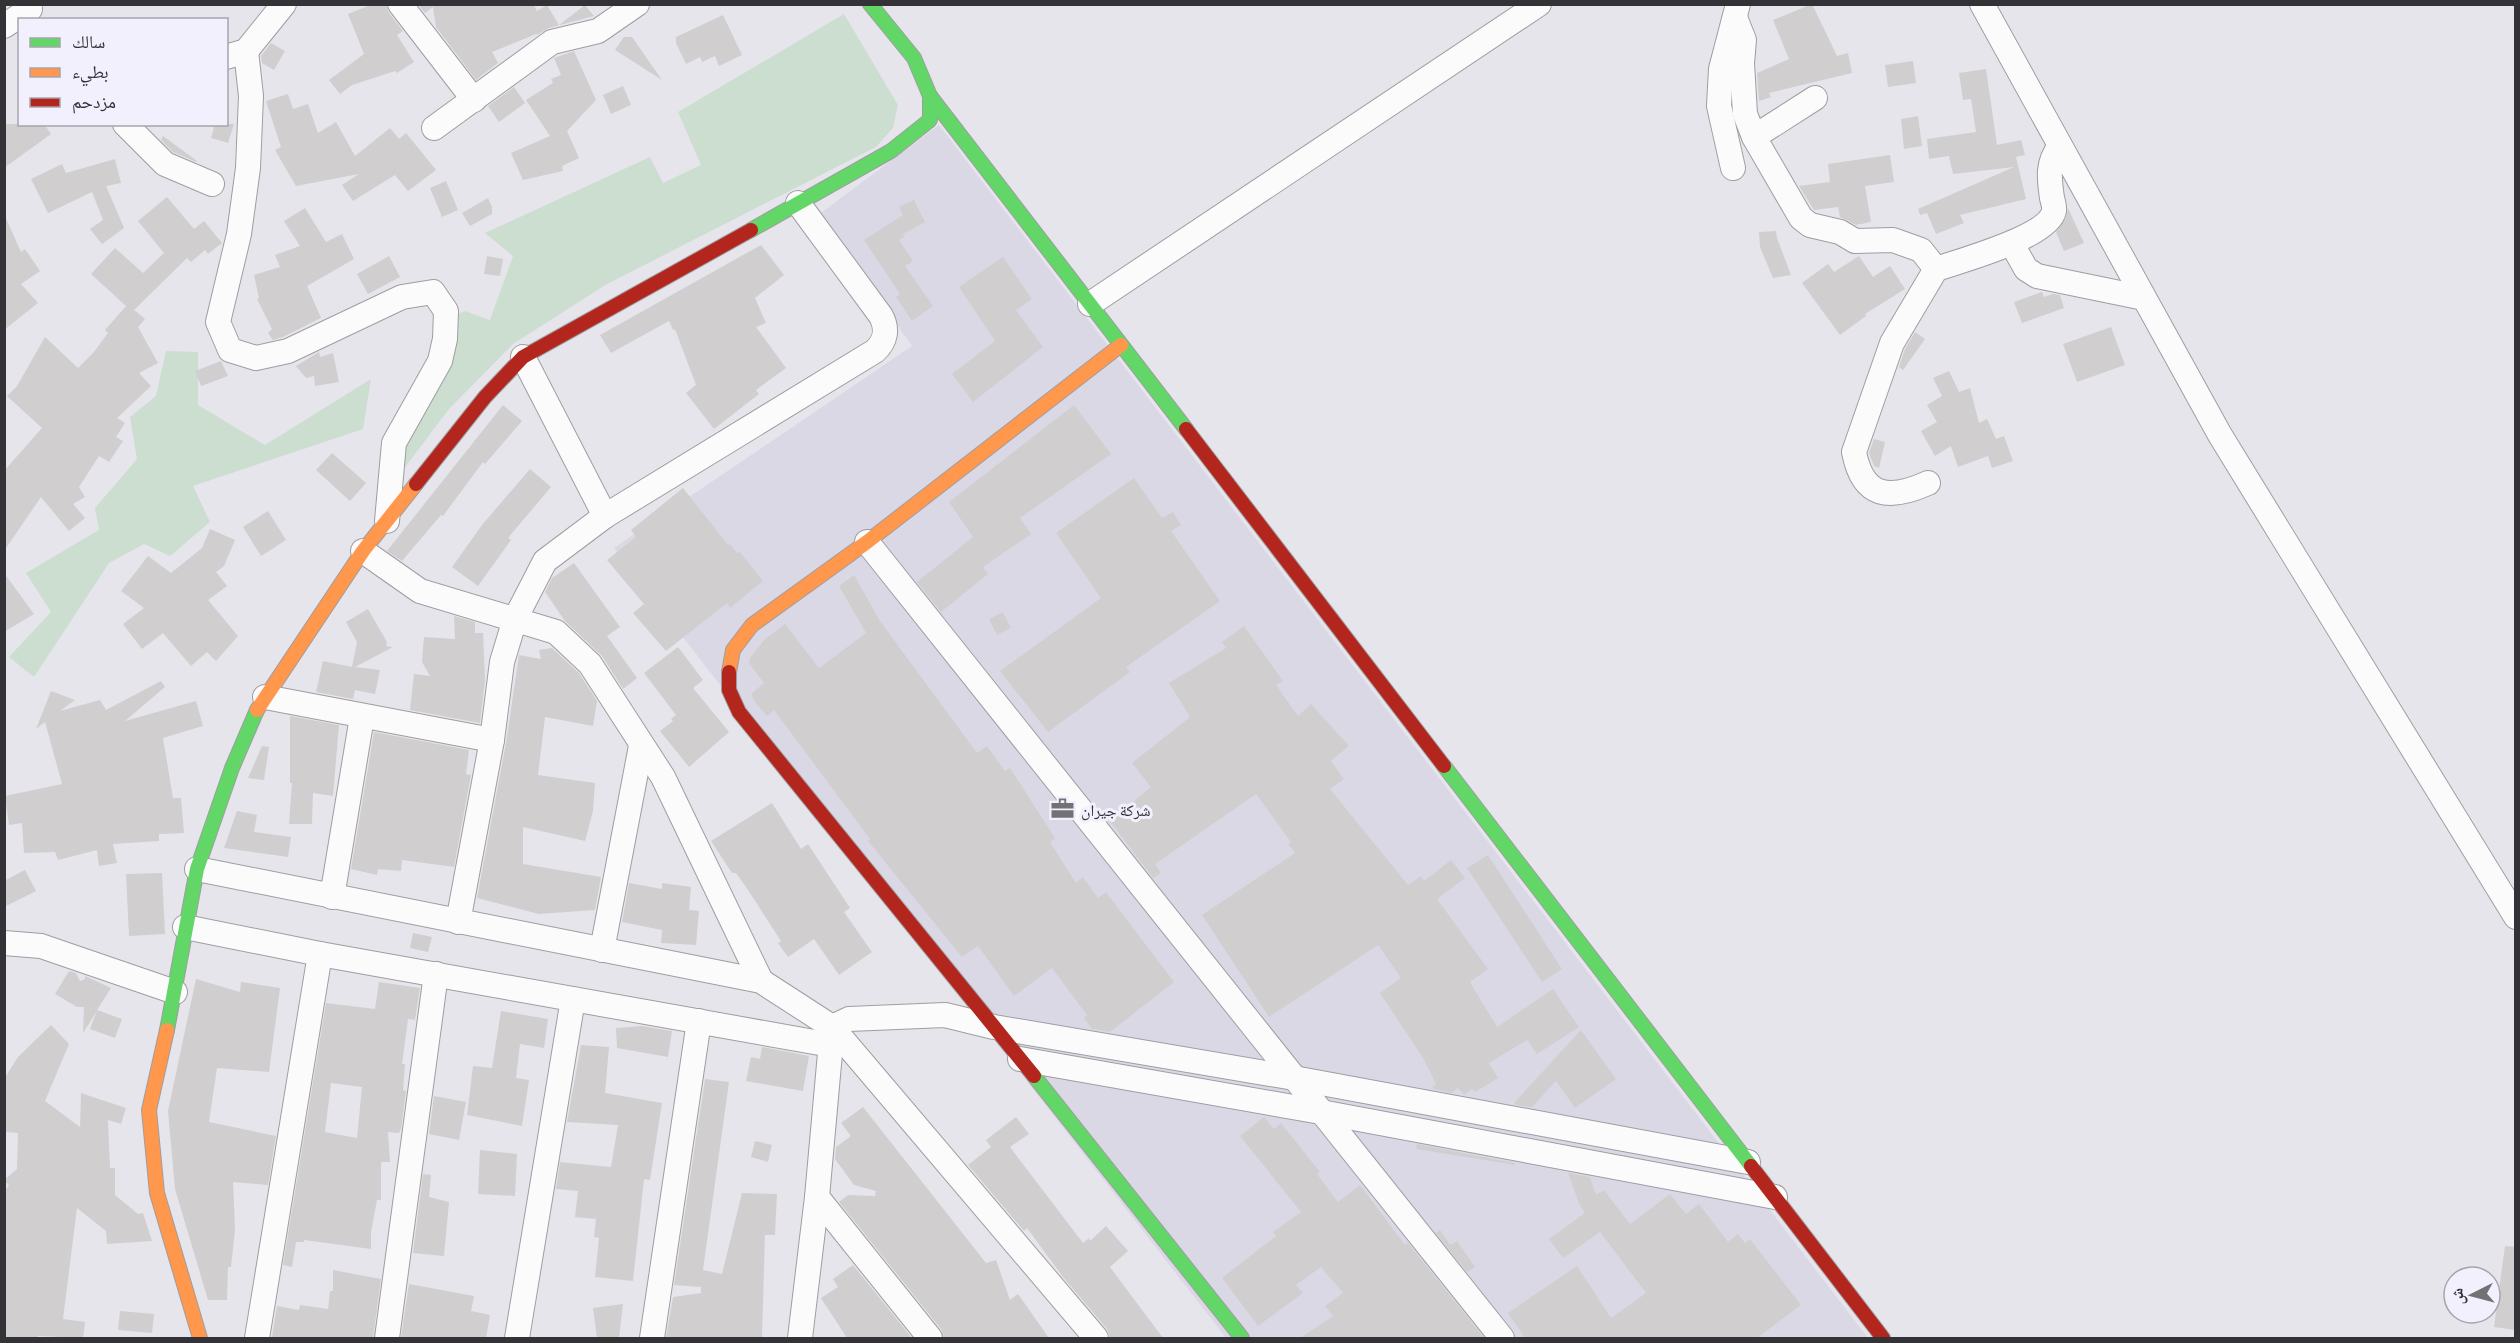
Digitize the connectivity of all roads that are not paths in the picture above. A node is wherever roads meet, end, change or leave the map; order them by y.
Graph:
1 (284, 4) edge
2 (400, 4) edge
3 (637, 4) edge
4 (870, 4) edge
5 (1539, 4) edge
6 (1982, 4) edge
7 (1736, 10) edge
8 (18, 18) edge
9 (4, 26) edge
10 (236, 54) edge
11 (930, 96) junction
12 (1815, 98) dead end
13 (474, 99) junction
14 (127, 126) edge
15 (434, 128) dead end
16 (1754, 137) junction
17 (2060, 146) junction
18 (1733, 168) dead end
19 (212, 184) dead end
20 (798, 203) junction
21 (2012, 244) junction
22 (1936, 269) junction
23 (2144, 298) junction
24 (1090, 304) junction
25 (1121, 345) junction
26 (523, 357) junction
27 (1928, 483) dead end
28 (605, 516) junction
29 (387, 522) junction
30 (867, 542) junction
31 (363, 551) junction
32 (515, 619) junction
33 (265, 697) junction
34 (362, 717) junction
35 (492, 740) junction
36 (641, 746) junction
37 (197, 869) junction
38 (332, 897) junction
39 (2516, 917) edge
40 (458, 922) junction
41 (185, 927) junction
42 (4, 943) edge
43 (602, 950) junction
44 (320, 954) junction
45 (436, 974) junction
46 (761, 981) junction
47 (175, 992) junction
48 (573, 999) junction
49 (699, 1021) junction
50 (994, 1027) junction
51 (832, 1036) junction
52 (1020, 1059) junction
53 (1299, 1085) junction
54 (1278, 1104) junction
55 (1321, 1112) junction
56 (1475, 1112) junction
57 (1452, 1136) junction
58 (1748, 1162) junction
59 (817, 1197) junction
60 (1775, 1197) junction
61 (200, 1338) edge
62 (257, 1338) edge
63 (387, 1338) edge
64 (517, 1338) edge
65 (652, 1338) edge
66 (800, 1338) edge
67 (930, 1338) edge
68 (1096, 1338) edge
69 (1242, 1338) edge
70 (1502, 1338) edge
71 (1883, 1338) edge

1 - 10 street
2 - 13 street
3 - 13 street
4 - 11 street
5 - 24 street
6 - 17 street
7 - 16 street
7 - 18 street
8 - 9 street
10 - 29 street
11 - 20 street
11 - 24 street
12 - 16 street
13 - 15 street
14 - 19 street
16 - 22 street
17 - 21 street
17 - 23 street
20 - 26 street
20 - 28 street
21 - 22 street
21 - 23 street
22 - 27 street
23 - 39 street
24 - 25 street
25 - 30 street
25 - 58 street
26 - 28 street
26 - 29 street
28 - 32 street
29 - 31 street
30 - 50 street
30 - 53 street
31 - 32 street
31 - 33 street
32 - 35 street
32 - 36 street
33 - 34 street
33 - 37 street
34 - 35 street
34 - 38 street
35 - 40 street
36 - 43 street
36 - 46 street
37 - 38 street
37 - 41 street
38 - 40 street
40 - 43 street
41 - 44 street
41 - 47 street
42 - 47 street
43 - 46 street
44 - 45 street
44 - 62 street
45 - 48 street
45 - 63 street
46 - 51 street
47 - 61 street
48 - 49 street
48 - 64 street
49 - 51 street
49 - 65 street
50 - 51 street
50 - 52 street
50 - 53 street
51 - 59 street
51 - 68 street
52 - 54 street
52 - 69 street
53 - 54 street
53 - 55 street
53 - 56 street
54 - 55 street
55 - 57 street
55 - 70 street
56 - 57 street
56 - 58 street
57 - 60 street
58 - 60 street
59 - 66 street
59 - 67 street
60 - 71 street

